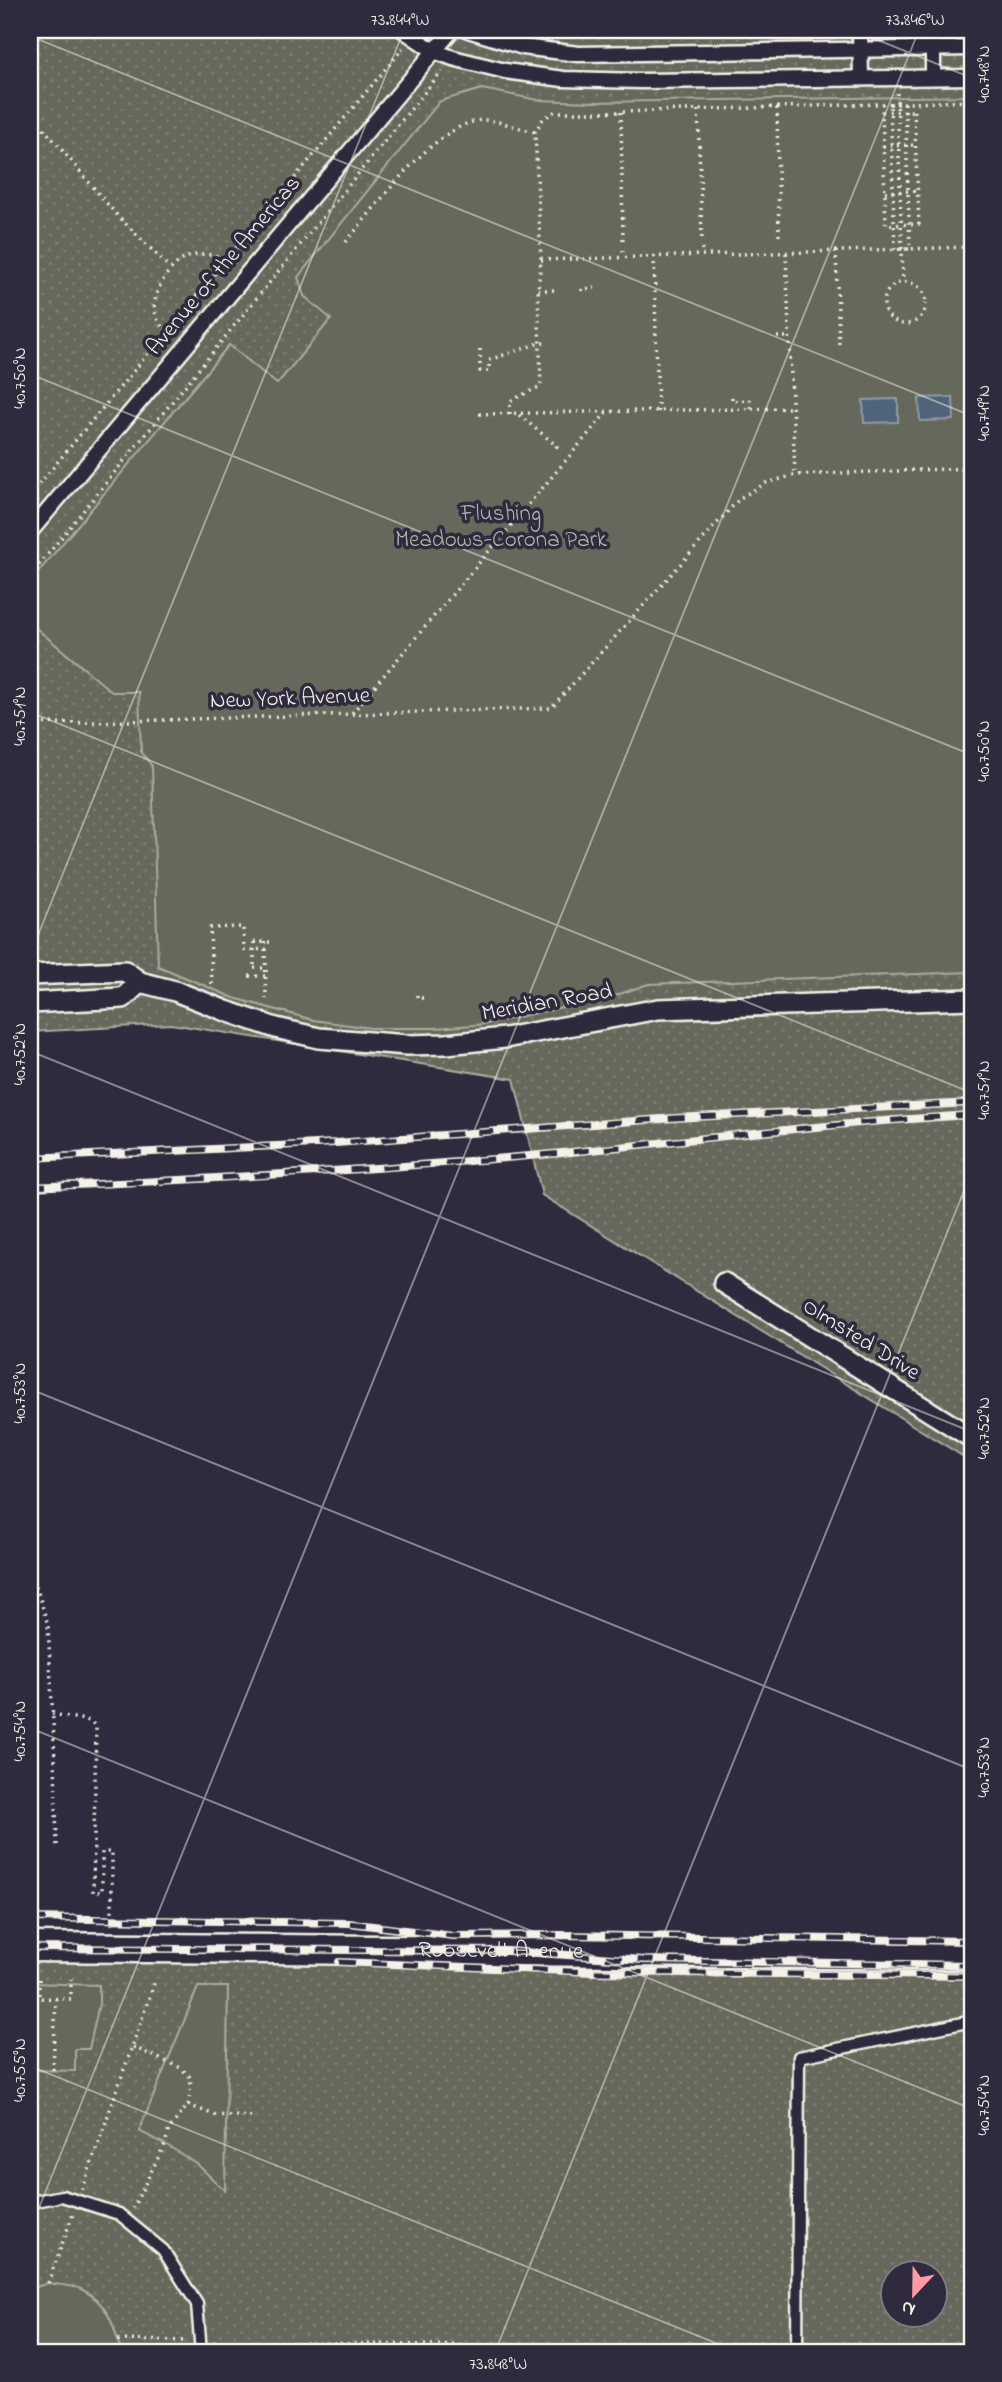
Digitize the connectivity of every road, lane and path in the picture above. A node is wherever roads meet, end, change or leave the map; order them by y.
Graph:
1 (452, 30) edge
2 (468, 30) edge
3 (860, 30) edge
4 (933, 30) edge
5 (408, 33) edge
6 (972, 48) edge
7 (933, 49) junction
8 (860, 50) junction
9 (434, 51) junction
10 (453, 58) junction
11 (897, 77) junction
12 (933, 77) junction
13 (972, 77) edge
14 (861, 78) junction
15 (972, 101) edge
16 (890, 104) junction
17 (898, 104) junction
18 (905, 104) junction
19 (777, 108) junction
20 (698, 110) junction
21 (30, 112) edge
22 (890, 112) junction
23 (898, 112) junction
24 (905, 112) junction
25 (621, 113) junction
26 (535, 132) junction
27 (891, 145) junction
28 (899, 145) junction
29 (906, 145) junction
30 (916, 145) junction
31 (883, 146) junction
32 (908, 191) junction
33 (917, 191) junction
34 (885, 192) junction
35 (893, 192) junction
36 (900, 192) junction
37 (894, 225) junction
38 (901, 225) junction
39 (909, 225) junction
40 (779, 237) dead end
41 (702, 240) dead end
42 (346, 242) dead end
43 (623, 242) dead end
44 (780, 246) dead end
45 (971, 247) edge
46 (702, 248) dead end
47 (895, 249) junction
48 (902, 249) junction
49 (910, 249) junction
50 (623, 250) dead end
51 (836, 251) junction
52 (780, 253) junction
53 (786, 253) junction
54 (703, 255) junction
55 (624, 257) junction
56 (654, 257) junction
57 (227, 259) junction
58 (541, 260) junction
59 (170, 268) junction
60 (903, 282) junction
61 (595, 288) dead end
62 (538, 290) junction
63 (582, 291) dead end
64 (557, 292) dead end
65 (972, 313) edge
66 (166, 332) junction
67 (777, 337) dead end
68 (789, 337) junction
69 (540, 343) junction
70 (550, 343) dead end
71 (839, 345) dead end
72 (480, 349) dead end
73 (732, 397) dead end
74 (792, 408) junction
75 (751, 410) junction
76 (606, 412) junction
77 (658, 412) junction
78 (479, 414) dead end
79 (510, 414) junction
80 (518, 414) junction
81 (554, 450) dead end
82 (972, 468) edge
83 (795, 475) junction
84 (30, 495) edge
85 (30, 532) edge
86 (30, 559) edge
87 (38, 566) junction
88 (30, 576) edge
89 (352, 714) junction
90 (30, 724) edge
91 (269, 943) junction
92 (30, 975) edge
93 (249, 976) dead end
94 (140, 982) junction
95 (212, 984) dead end
96 (417, 995) dead end
97 (427, 998) dead end
98 (972, 999) edge
99 (266, 1001) dead end
100 (30, 1003) edge
101 (724, 1283) dead end
102 (972, 1438) edge
103 (30, 1566) edge
104 (52, 1714) junction
105 (57, 1850) dead end
106 (112, 1928) dead end
107 (30, 1947) edge
108 (972, 1955) edge
109 (39, 1979) dead end
110 (71, 1979) dead end
111 (155, 1981) dead end
112 (56, 1999) junction
113 (972, 2021) edge
114 (132, 2046) junction
115 (53, 2070) dead end
116 (188, 2105) junction
117 (252, 2117) dead end
118 (78, 2201) junction
119 (30, 2202) edge
120 (131, 2211) dead end
121 (48, 2283) dead end
122 (118, 2340) dead end
123 (201, 2347) edge
124 (797, 2351) edge

1 - 9 street, Avenue of the Americas
2 - 8 street
3 - 8 street
4 - 7 street
5 - 9 street
5 - 57 path
6 - 7 street
7 - 8 street
7 - 12 street
8 - 14 street
9 - 10 street
9 - 85 street, Avenue of the Americas
10 - 14 street
10 - 87 path
11 - 12 street
11 - 14 street
11 - 17 path
12 - 13 street
15 - 18 path
16 - 17 path
16 - 19 path
16 - 22 path
17 - 18 path
17 - 23 path
18 - 24 path
19 - 20 path
19 - 40 path
20 - 25 path
20 - 41 path
21 - 59 path
22 - 23 path
22 - 27 path
22 - 31 path
23 - 24 path
23 - 28 path
24 - 29 path
24 - 30 path
25 - 26 path
25 - 43 path
26 - 42 path
26 - 58 path
27 - 28 path
27 - 31 path
27 - 35 path
28 - 29 path
28 - 36 path
29 - 30 path
29 - 32 path
30 - 33 path
31 - 34 path
32 - 33 path
32 - 36 path
32 - 39 path
33 - 39 path
34 - 35 path
34 - 37 path
35 - 36 path
35 - 37 path
36 - 38 path
37 - 38 path
37 - 47 path
38 - 39 path
38 - 48 path
39 - 49 path
44 - 52 path
45 - 49 path
45 - 65 path
46 - 54 path
47 - 48 path
47 - 51 path
48 - 49 path
48 - 60 path
50 - 55 path
51 - 53 path
51 - 71 path
52 - 53 path
52 - 54 path
53 - 68 path
54 - 56 path
55 - 56 path
55 - 58 path
56 - 77 path
57 - 59 path
57 - 66 path
58 - 62 path
59 - 66 path
60 - 60 path
61 - 63 path
62 - 64 path
62 - 69 path
66 - 84 path
67 - 68 path
68 - 74 path
69 - 70 path
69 - 72 path
69 - 79 path
73 - 75 path
74 - 75 path
74 - 83 path
75 - 77 path
76 - 77 path
76 - 80 path
76 - 89 path
78 - 79 path
79 - 80 path
80 - 81 path
82 - 83 path
83 - 89 path, New York Avenue
86 - 87 path
87 - 88 path
89 - 90 path, New York Avenue
91 - 91 path, bridge
91 - 99 path, bridge
92 - 94 street, Meridian Road
93 - 95 path
94 - 98 street, Meridian Road
94 - 100 street
96 - 97 path
101 - 102 street, Olmsted Drive
103 - 104 path
104 - 105 path
104 - 106 path
107 - 108 main road, Roosevelt Avenue
109 - 112 path
110 - 112 path
111 - 114 path
112 - 115 path
113 - 124 lane
114 - 116 path
114 - 118 path
116 - 117 path
116 - 120 path
118 - 119 lane
118 - 121 path
118 - 123 lane
122 - 123 path
123 - 124 path

